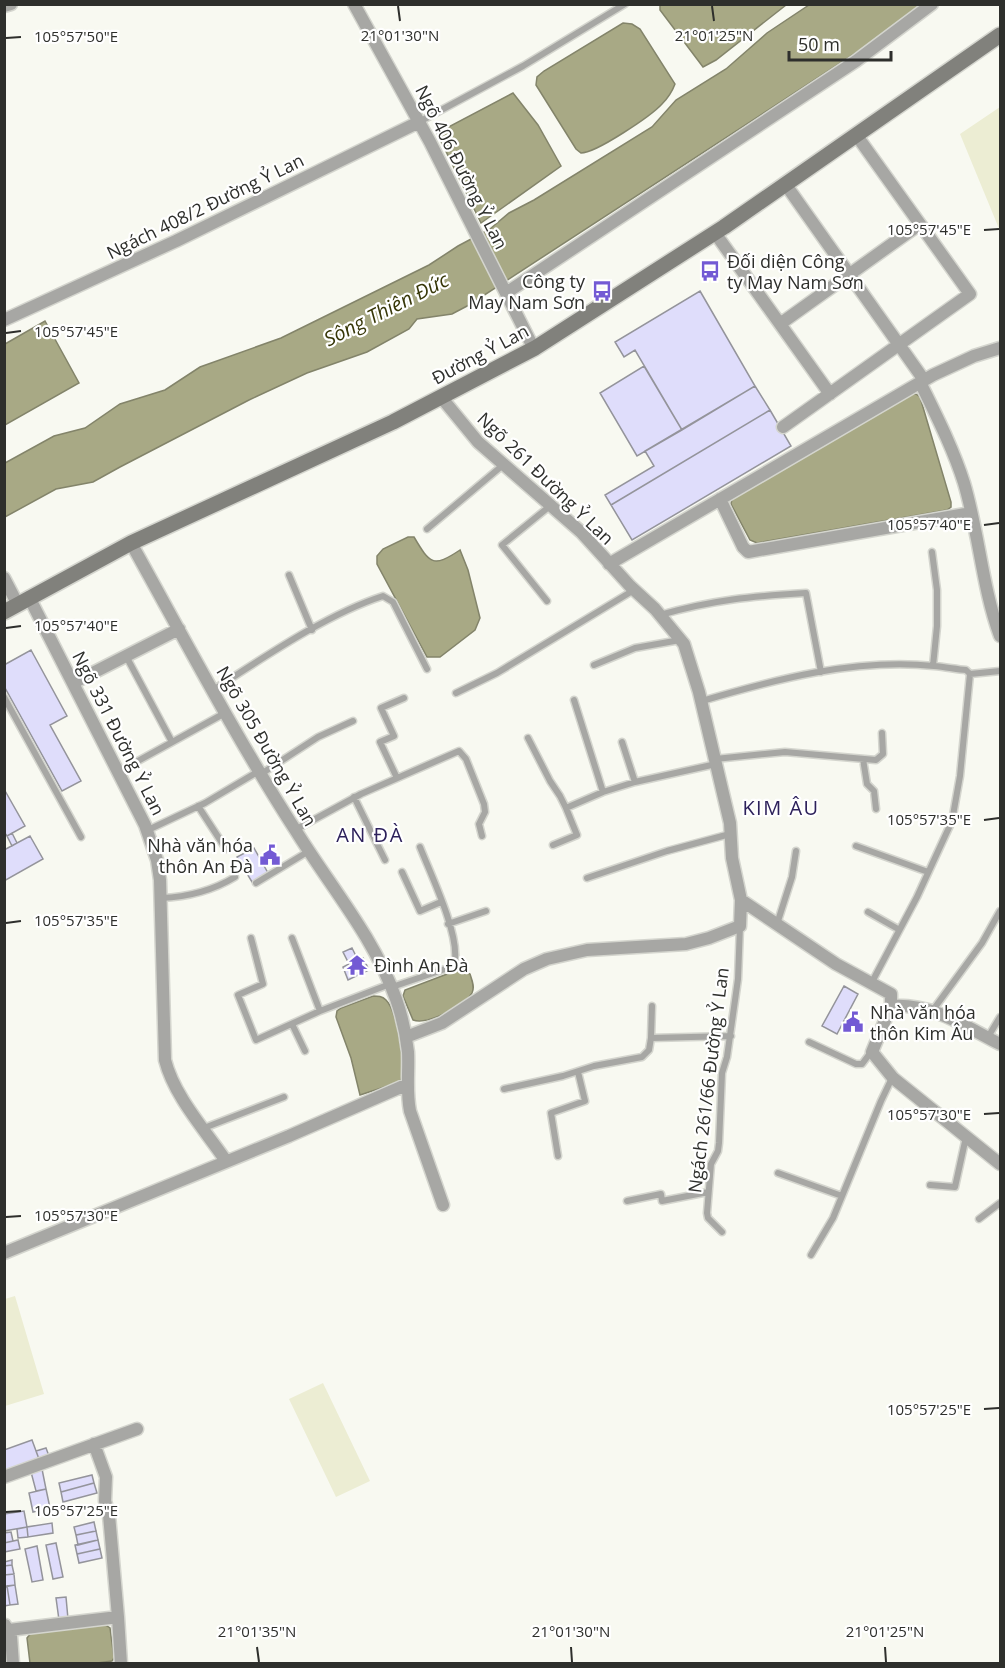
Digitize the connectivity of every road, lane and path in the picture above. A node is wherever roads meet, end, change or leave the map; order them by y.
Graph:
1 (11, 4) edge
2 (354, 4) edge
3 (625, 4) edge
4 (932, 4) edge
5 (4, 6) edge
6 (1000, 38) edge
7 (419, 123) junction
8 (857, 136) junction
9 (786, 185) junction
10 (920, 224) junction
11 (715, 233) junction
12 (849, 274) junction
13 (506, 293) junction
14 (4, 320) edge
15 (780, 324) junction
16 (899, 345) junction
17 (1000, 348) edge
18 (534, 349) junction
19 (922, 381) junction
20 (830, 394) junction
21 (441, 396) junction
22 (783, 428) dead end
23 (503, 465) junction
24 (720, 499) junction
25 (550, 506) junction
26 (971, 513) junction
27 (427, 529) dead end
28 (131, 543) junction
29 (932, 552) dead end
30 (609, 564) junction
31 (289, 575) dead end
32 (4, 578) edge
33 (634, 590) junction
34 (547, 602) dead end
35 (17, 604) edge
36 (660, 615) junction
37 (179, 629) junction
38 (312, 630) junction
39 (1000, 636) edge
40 (680, 640) junction
41 (126, 656) junction
42 (594, 666) dead end
43 (933, 666) junction
44 (427, 669) dead end
45 (1000, 671) edge
46 (822, 672) junction
47 (970, 674) junction
48 (73, 683) junction
49 (213, 690) junction
50 (456, 693) dead end
51 (4, 697) edge
52 (404, 698) dead end
53 (574, 700) dead end
54 (701, 702) junction
55 (225, 712) junction
56 (353, 721) dead end
57 (882, 733) dead end
58 (528, 738) dead end
59 (622, 741) dead end
60 (172, 742) junction
61 (862, 759) junction
62 (716, 761) junction
63 (118, 772) junction
64 (260, 772) junction
65 (397, 778) junction
66 (635, 782) junction
67 (603, 792) junction
68 (354, 798) junction
69 (198, 807) junction
70 (566, 808) junction
71 (876, 809) dead end
72 (148, 830) junction
73 (295, 830) junction
74 (731, 834) junction
75 (482, 836) dead end
76 (81, 837) dead end
77 (553, 845) dead end
78 (856, 846) dead end
79 (420, 847) dead end
80 (226, 849) dead end
81 (796, 851) dead end
82 (309, 852) junction
83 (385, 860) dead end
84 (402, 872) dead end
85 (928, 872) junction
86 (236, 877) dead end
87 (587, 878) dead end
88 (256, 883) dead end
89 (161, 898) junction
90 (741, 900) junction
91 (441, 902) junction
92 (486, 911) dead end
93 (1000, 911) edge
94 (868, 912) dead end
95 (448, 924) junction
96 (777, 924) junction
97 (740, 926) junction
98 (898, 929) junction
99 (251, 938) dead end
100 (292, 938) dead end
101 (872, 982) junction
102 (390, 986) junction
103 (652, 1006) dead end
104 (891, 1006) junction
105 (933, 1010) junction
106 (320, 1011) junction
107 (1000, 1017) edge
108 (292, 1024) junction
109 (731, 1036) junction
110 (406, 1037) junction
111 (651, 1038) junction
112 (987, 1038) junction
113 (809, 1042) dead end
114 (1000, 1044) edge
115 (305, 1051) dead end
116 (872, 1052) junction
117 (578, 1072) junction
118 (893, 1078) junction
119 (408, 1084) junction
120 (504, 1089) dead end
121 (284, 1097) dead end
122 (204, 1128) junction
123 (966, 1136) junction
124 (558, 1156) dead end
125 (226, 1161) junction
126 (1000, 1164) edge
127 (778, 1173) dead end
128 (930, 1185) dead end
129 (708, 1191) junction
130 (842, 1196) junction
131 (627, 1201) dead end
132 (1000, 1203) edge
133 (443, 1204) dead end
134 (979, 1219) dead end
135 (722, 1232) dead end
136 (4, 1253) edge
137 (811, 1255) dead end
138 (137, 1429) dead end
139 (94, 1444) junction
140 (4, 1477) edge
141 (118, 1617) junction
142 (7, 1627) edge
143 (12, 1663) edge
144 (121, 1664) edge

1 - 5 street
2 - 7 street, Ngõ 406 Đường Ỷ Lan
3 - 7 lane
4 - 13 street
6 - 8 main road, Đường Ỷ Lan
7 - 13 street, Ngõ 406 Đường Ỷ Lan
7 - 14 street, Ngách 408/2 Đường Ỷ Lan
8 - 9 main road, Đường Ỷ Lan
8 - 10 street
9 - 11 main road, Đường Ỷ Lan
9 - 12 street
10 - 12 street
10 - 16 street
11 - 15 street
11 - 18 main road, Đường Ỷ Lan
12 - 15 street
12 - 16 street
13 - 18 street, Ngõ 406 Đường Ỷ Lan
15 - 20 street
16 - 19 street
16 - 20 street
17 - 19 street
18 - 21 main road, Đường Ỷ Lan
19 - 24 street
19 - 26 street
20 - 22 street
21 - 23 street, Ngõ 261 Đường Ỷ Lan
21 - 28 main road, Đường Ỷ Lan
23 - 25 street, Ngõ 261 Đường Ỷ Lan
23 - 27 lane
24 - 26 street
24 - 30 street
25 - 30 street, Ngõ 261 Đường Ỷ Lan
25 - 34 lane
26 - 39 street
28 - 35 main road, Đường Ỷ Lan
28 - 37 street, Ngõ 305 Đường Ỷ Lan
29 - 43 lane
30 - 33 street, Ngõ 261 Đường Ỷ Lan
31 - 38 lane
32 - 35 street, Ngõ 331 Đường Ỷ Lan
33 - 36 street, Ngõ 261 Đường Ỷ Lan
33 - 50 lane
35 - 48 street, Ngõ 331 Đường Ỷ Lan
36 - 40 street, Ngõ 261 Đường Ỷ Lan
36 - 46 lane
37 - 41 street
37 - 49 street, Ngõ 305 Đường Ỷ Lan
38 - 44 lane
38 - 49 lane
40 - 42 lane
40 - 54 street, Ngõ 261 Đường Ỷ Lan
41 - 48 street
41 - 60 lane
43 - 46 lane
43 - 47 lane
45 - 47 lane
46 - 54 lane
47 - 85 lane
48 - 63 street, Ngõ 331 Đường Ỷ Lan
49 - 55 street, Ngõ 305 Đường Ỷ Lan
51 - 76 lane
52 - 65 lane
53 - 67 lane
54 - 62 street, Ngõ 261 Đường Ỷ Lan
55 - 60 lane
55 - 64 street, Ngõ 305 Đường Ỷ Lan
56 - 64 lane
57 - 61 lane
58 - 70 lane
59 - 66 lane
60 - 63 lane
61 - 62 lane
61 - 71 lane
62 - 66 lane
62 - 74 street, Ngõ 261 Đường Ỷ Lan
63 - 72 street, Ngõ 331 Đường Ỷ Lan
64 - 69 lane
64 - 73 street, Ngõ 305 Đường Ỷ Lan
65 - 68 lane
65 - 75 lane
66 - 67 lane
67 - 70 lane
68 - 73 lane
68 - 83 lane
69 - 72 lane
69 - 80 lane
70 - 77 lane
72 - 89 street, Ngõ 331 Đường Ỷ Lan
73 - 82 street, Ngõ 305 Đường Ỷ Lan
74 - 87 lane
74 - 90 street, Ngõ 261 Đường Ỷ Lan
78 - 85 lane
79 - 91 lane
81 - 96 lane
82 - 88 lane
82 - 102 street, Ngõ 305 Đường Ỷ Lan
84 - 91 lane
85 - 98 lane
86 - 89 lane
89 - 122 street, Ngõ 331 Đường Ỷ Lan
90 - 96 street
90 - 97 street, Ngõ 261 Đường Ỷ Lan
91 - 95 lane
92 - 95 lane
93 - 105 lane
94 - 98 lane
95 - 102 lane
96 - 101 street
97 - 109 lane, Ngách 261/66 Đường Ỷ Lan
97 - 110 street
98 - 101 lane
99 - 108 lane
100 - 106 lane
101 - 104 street
102 - 106 lane
102 - 110 street, Ngõ 305 Đường Ỷ Lan
103 - 111 lane
104 - 105 street
104 - 116 street
105 - 112 street
106 - 108 lane
107 - 112 lane
108 - 115 lane
109 - 111 lane
109 - 129 lane, Ngách 261/66 Đường Ỷ Lan
110 - 119 street, Ngõ 305 Đường Ỷ Lan
111 - 117 lane
112 - 114 street
113 - 116 lane
116 - 118 street
117 - 120 lane
117 - 124 lane
118 - 123 street
118 - 130 lane
119 - 125 street
119 - 133 street, Ngõ 305 Đường Ỷ Lan
121 - 122 lane
122 - 125 street, Ngõ 331 Đường Ỷ Lan
123 - 126 street
123 - 128 lane
125 - 136 street
127 - 130 lane
129 - 131 lane
129 - 135 lane, Ngách 261/66 Đường Ỷ Lan
130 - 137 lane
132 - 134 lane
138 - 139 street
139 - 140 street
139 - 141 street
141 - 142 street
141 - 144 street
142 - 143 street

